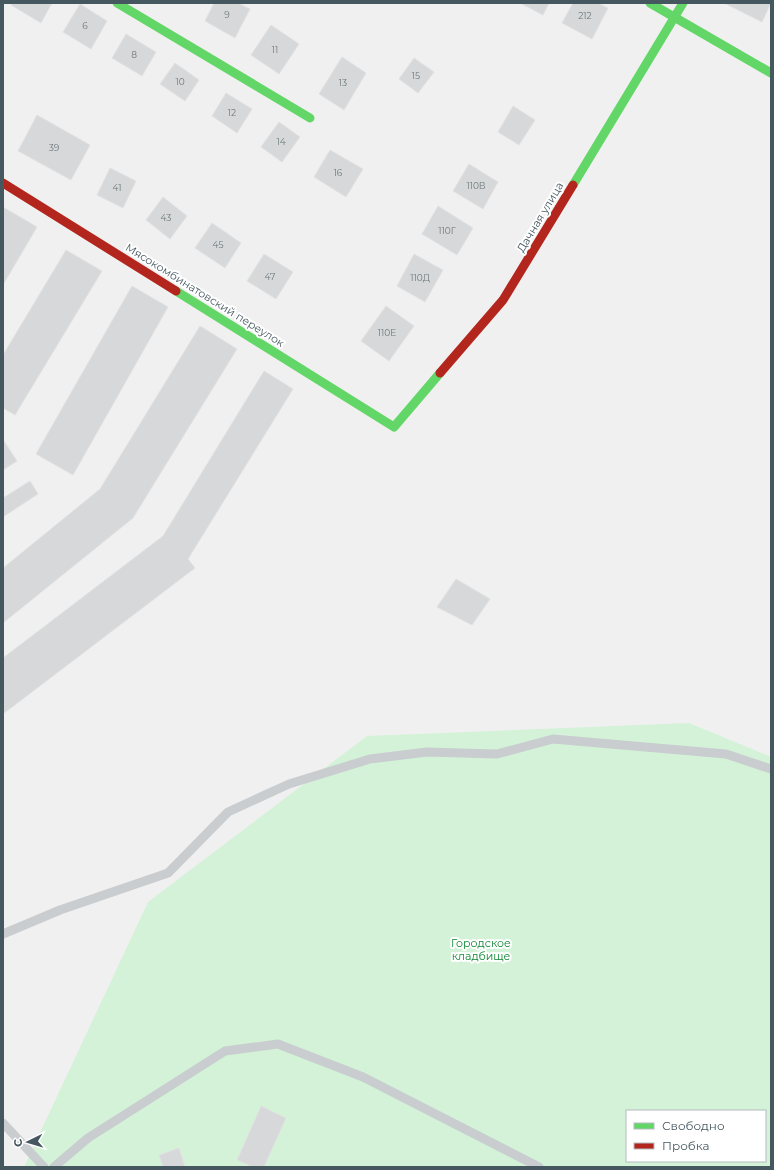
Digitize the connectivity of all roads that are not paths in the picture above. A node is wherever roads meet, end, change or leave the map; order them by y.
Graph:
1 (117, 3) edge
2 (650, 3) edge
3 (683, 3) edge
4 (674, 17) junction
5 (771, 73) edge
6 (310, 118) dead end
7 (3, 183) edge
8 (394, 427) joint
9 (771, 768) edge
10 (3, 934) edge
11 (3, 1123) edge
12 (44, 1167) edge
13 (54, 1167) edge
14 (539, 1167) edge

1 - 6 street
2 - 4 street
3 - 4 street, Дачная улица
4 - 5 street
4 - 8 street, Дачная улица
7 - 8 street, Мясокомбинатовский переулок
9 - 10 lane
11 - 12 lane
13 - 14 lane

